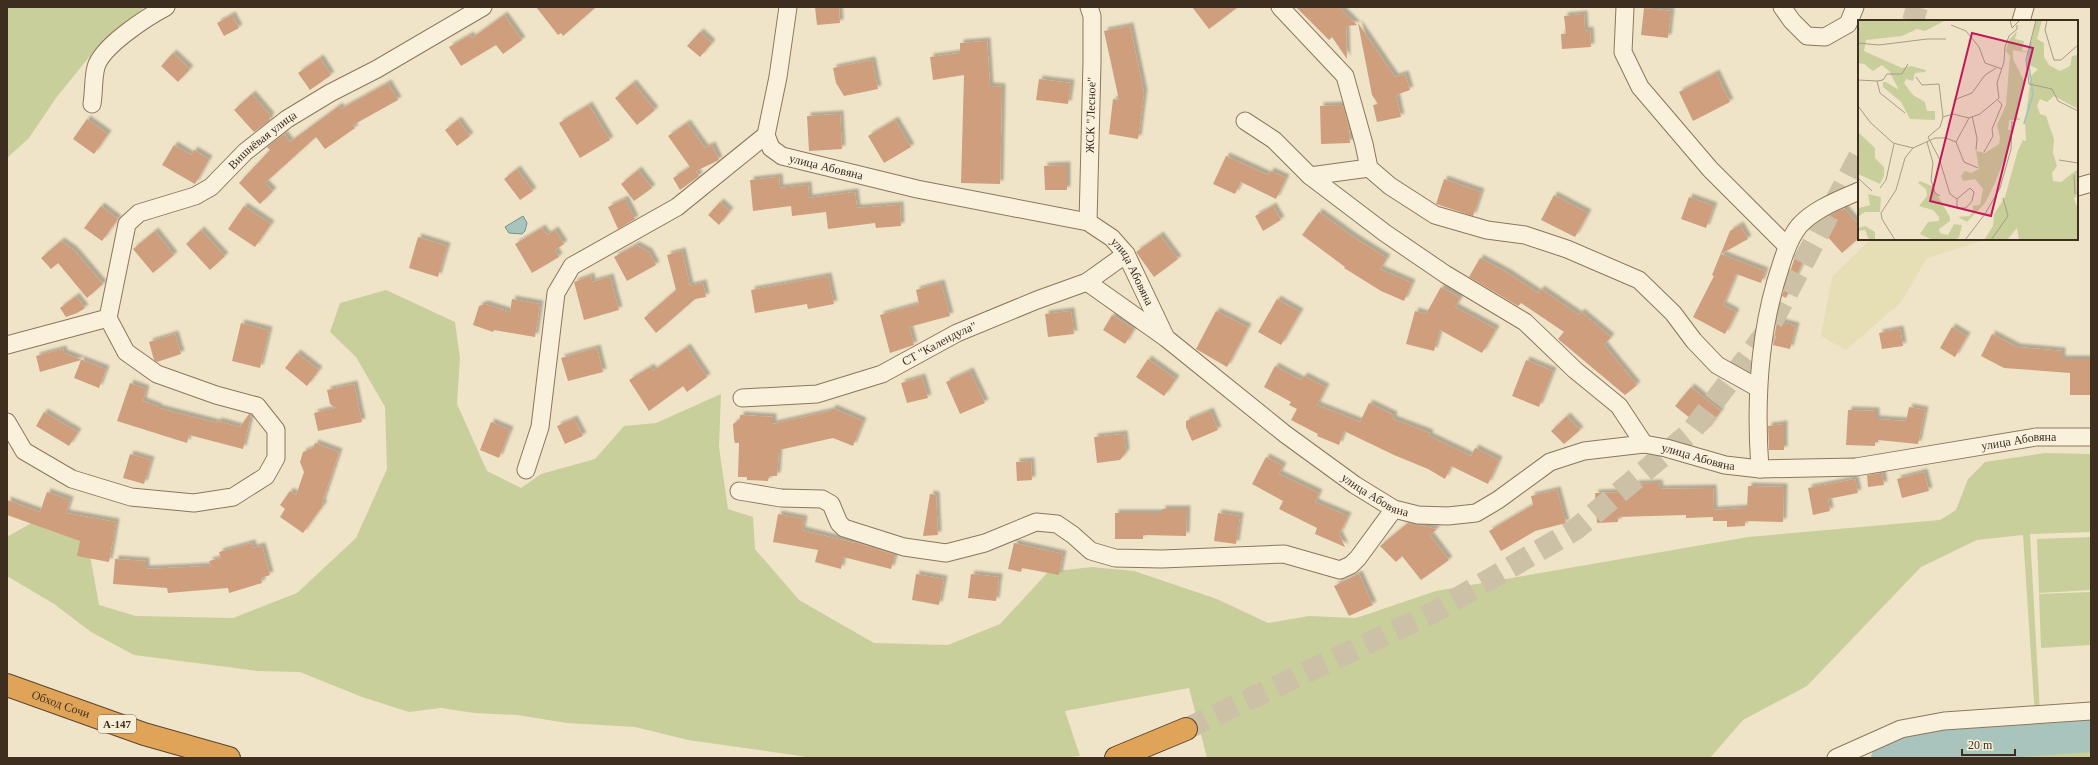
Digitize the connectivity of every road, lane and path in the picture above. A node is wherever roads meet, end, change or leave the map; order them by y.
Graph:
1 (166, 7) edge
2 (483, 7) edge
3 (788, 7) edge
4 (1089, 7) edge
5 (1280, 7) edge
6 (1625, 7) edge
7 (1782, 7) edge
8 (1855, 7) edge
9 (2025, 7) edge
10 (2021, 20) edge
11 (92, 104) dead end
12 (1245, 121) dead end
13 (766, 135) junction
14 (1369, 168) junction
15 (1310, 176) junction
16 (2091, 183) edge
17 (2078, 187) edge
18 (1858, 191) edge
19 (1088, 222) junction
20 (1787, 246) junction
21 (1126, 254) junction
22 (1086, 282) junction
23 (108, 318) junction
24 (1166, 338) junction
25 (7, 345) edge
26 (1758, 388) junction
27 (742, 398) dead end
28 (7, 422) edge
29 (2091, 437) edge
30 (1644, 444) junction
31 (1760, 469) junction
32 (526, 470) dead end
33 (739, 491) dead end
34 (1394, 509) junction
35 (7, 685) edge
36 (2091, 711) edge
37 (1186, 729) tunnel mouth
38 (228, 758) edge
39 (1116, 758) edge
40 (1836, 758) edge

1 - 11 street
2 - 23 street, Вишнёвая улица
3 - 13 street
4 - 19 street, ЖСК "Лесное"
5 - 14 street
6 - 20 street
7 - 8 street
9 - 10 street
12 - 15 street
13 - 19 street, улица Абовяна
13 - 32 street
14 - 15 street
14 - 26 street
15 - 30 street
16 - 17 street
18 - 20 street
19 - 21 street, улица Абовяна
20 - 26 street
21 - 22 street, СТ "Календула"
21 - 24 street, улица Абовяна
22 - 24 street
22 - 27 street, СТ "Календула"
23 - 25 street
23 - 28 street
24 - 34 street, улица Абовяна
26 - 31 street
29 - 31 street, улица Абовяна
30 - 31 street, улица Абовяна
30 - 34 street, улица Абовяна
33 - 34 street
35 - 38 highway, Обход Сочи / А-147
36 - 40 street
37 - 39 highway

